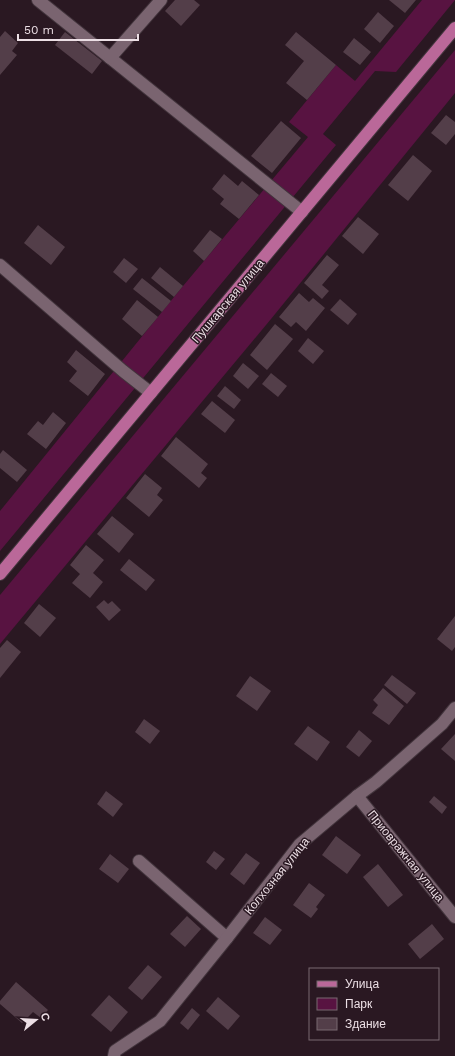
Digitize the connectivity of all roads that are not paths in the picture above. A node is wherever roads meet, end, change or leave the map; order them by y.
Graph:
1 (38, 0) edge
2 (161, 0) edge
3 (455, 28) edge
4 (110, 58) junction
5 (302, 212) junction
6 (0, 265) edge
7 (151, 393) junction
8 (0, 574) edge
9 (455, 708) edge
10 (357, 796) junction
11 (138, 861) dead end
12 (455, 917) edge
13 (227, 938) junction
14 (114, 1056) edge

1 - 4 street
2 - 4 street
3 - 5 main road, Пушкарская улица
4 - 5 street
5 - 7 main road, Пушкарская улица
6 - 7 street
7 - 8 main road, Пушкарская улица
9 - 10 street, Колхозная улица
10 - 12 street, Приовражная улица
10 - 13 street, Колхозная улица
11 - 13 street
13 - 14 street, Колхозная улица

